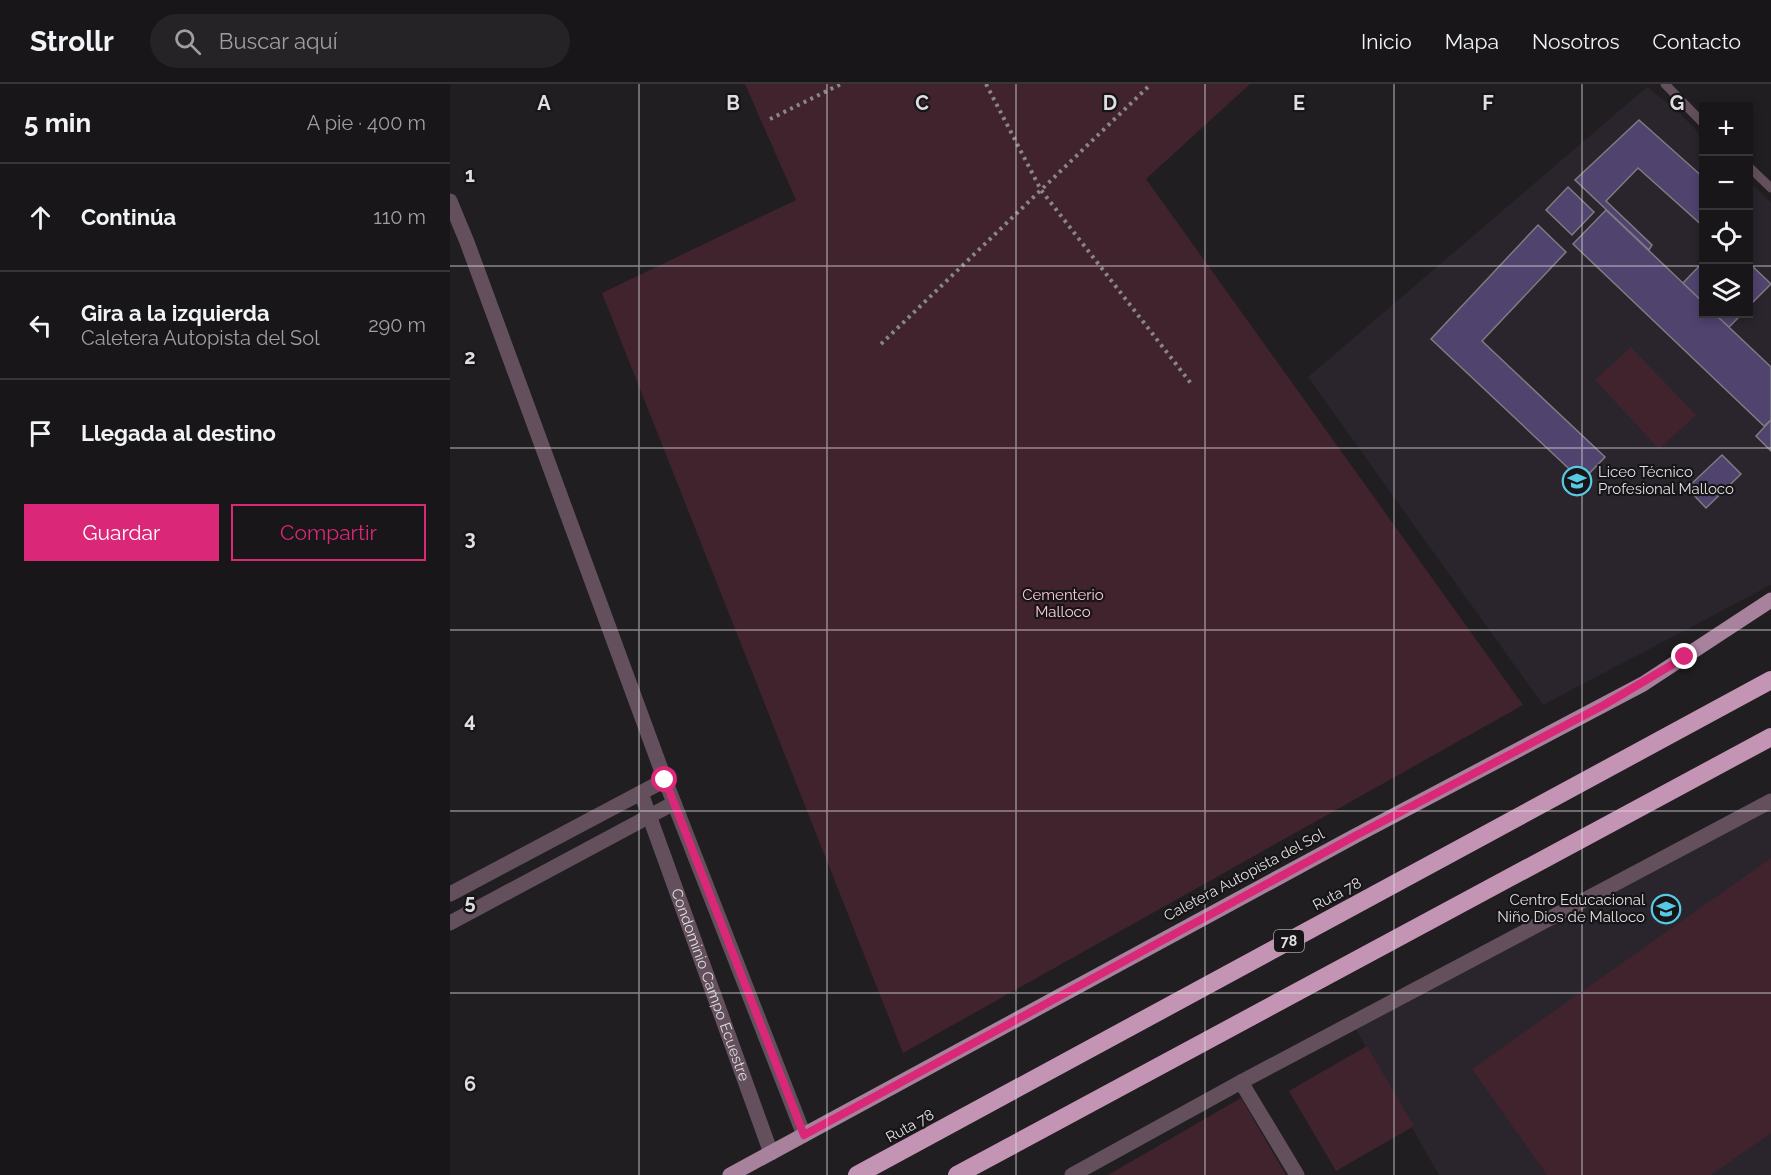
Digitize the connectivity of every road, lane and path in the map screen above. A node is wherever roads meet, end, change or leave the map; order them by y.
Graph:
1 (841, 84) edge
2 (986, 84) edge
3 (1151, 84) edge
4 (1665, 84) edge
5 (770, 119) dead end
6 (1699, 119) edge
7 (1753, 170) edge
8 (1771, 188) edge
9 (1041, 190) junction
10 (450, 201) edge
11 (881, 344) dead end
12 (1193, 386) dead end
13 (1771, 600) edge
14 (1771, 680) edge
15 (1771, 737) edge
16 (665, 780) junction
17 (641, 793) junction
18 (1771, 801) edge
19 (674, 803) junction
20 (650, 817) junction
21 (450, 894) edge
22 (452, 917) edge
23 (1241, 1082) junction
24 (804, 1135) junction
25 (771, 1153) junction
26 (730, 1175) edge
27 (857, 1175) edge
28 (957, 1175) edge
29 (1072, 1175) edge
30 (1297, 1175) edge

1 - 5 path
2 - 9 path
3 - 9 path
4 - 6 lane
7 - 8 lane
9 - 11 path
9 - 12 path
10 - 16 street, Condominio Campo Ecuestre
13 - 24 main road, Caletera Autopista del Sol
14 - 27 highway, Ruta 78 / 78
15 - 28 highway
16 - 17 street
16 - 19 street, Condominio Campo Ecuestre
17 - 20 street, Condominio Campo Ecuestre
17 - 21 street
18 - 23 street
19 - 20 street
19 - 24 street, Condominio Campo Ecuestre
20 - 22 street
20 - 25 street, Condominio Campo Ecuestre
23 - 29 street
23 - 30 street
24 - 25 main road, Caletera Autopista del Sol
25 - 26 main road, Caletera Autopista del Sol

